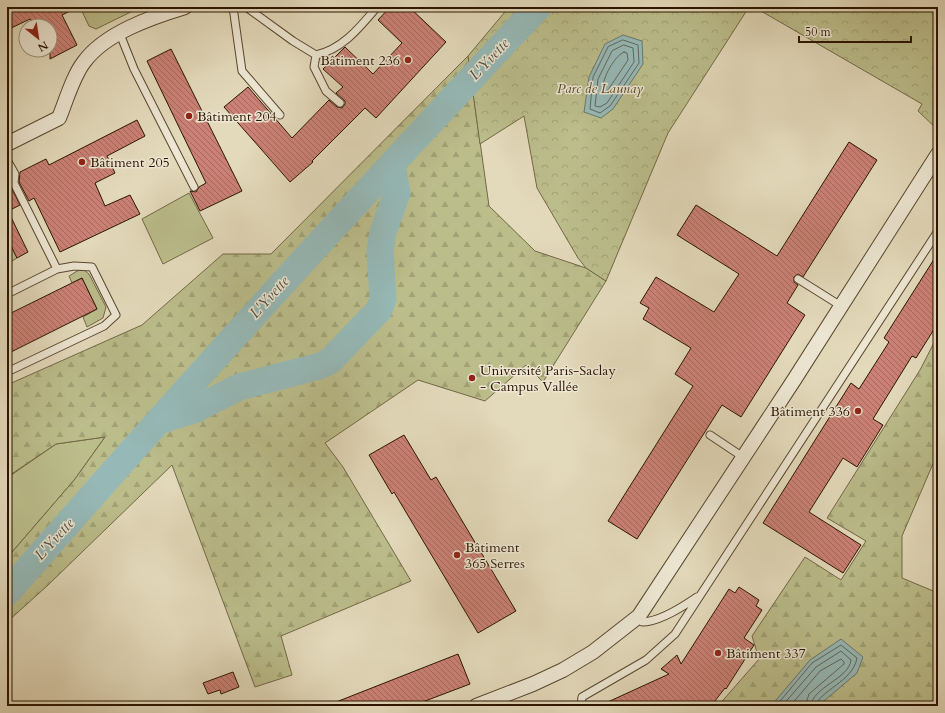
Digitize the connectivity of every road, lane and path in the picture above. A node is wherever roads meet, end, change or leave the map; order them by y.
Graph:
1 (185, 7) edge
2 (233, 7) edge
3 (246, 7) edge
4 (377, 7) edge
5 (120, 34) junction
6 (316, 55) junction
7 (340, 103) dead end
8 (280, 115) dead end
9 (7, 144) edge
10 (938, 154) edge
11 (7, 160) edge
12 (194, 187) dead end
13 (938, 231) edge
14 (57, 269) junction
15 (798, 279) dead end
16 (7, 294) edge
17 (841, 306) junction
18 (7, 372) edge
19 (710, 435) dead end
20 (743, 457) junction
21 (702, 594) junction
22 (639, 616) junction
23 (476, 706) edge
24 (581, 706) edge

1 - 5 street
2 - 8 lane
3 - 6 lane
4 - 6 lane
5 - 9 street
5 - 12 lane
6 - 7 lane
10 - 17 street
11 - 14 lane
13 - 21 lane
14 - 16 lane
14 - 18 lane
15 - 17 lane
17 - 20 street
19 - 20 lane
20 - 22 street
21 - 22 lane
21 - 24 lane
22 - 23 street

